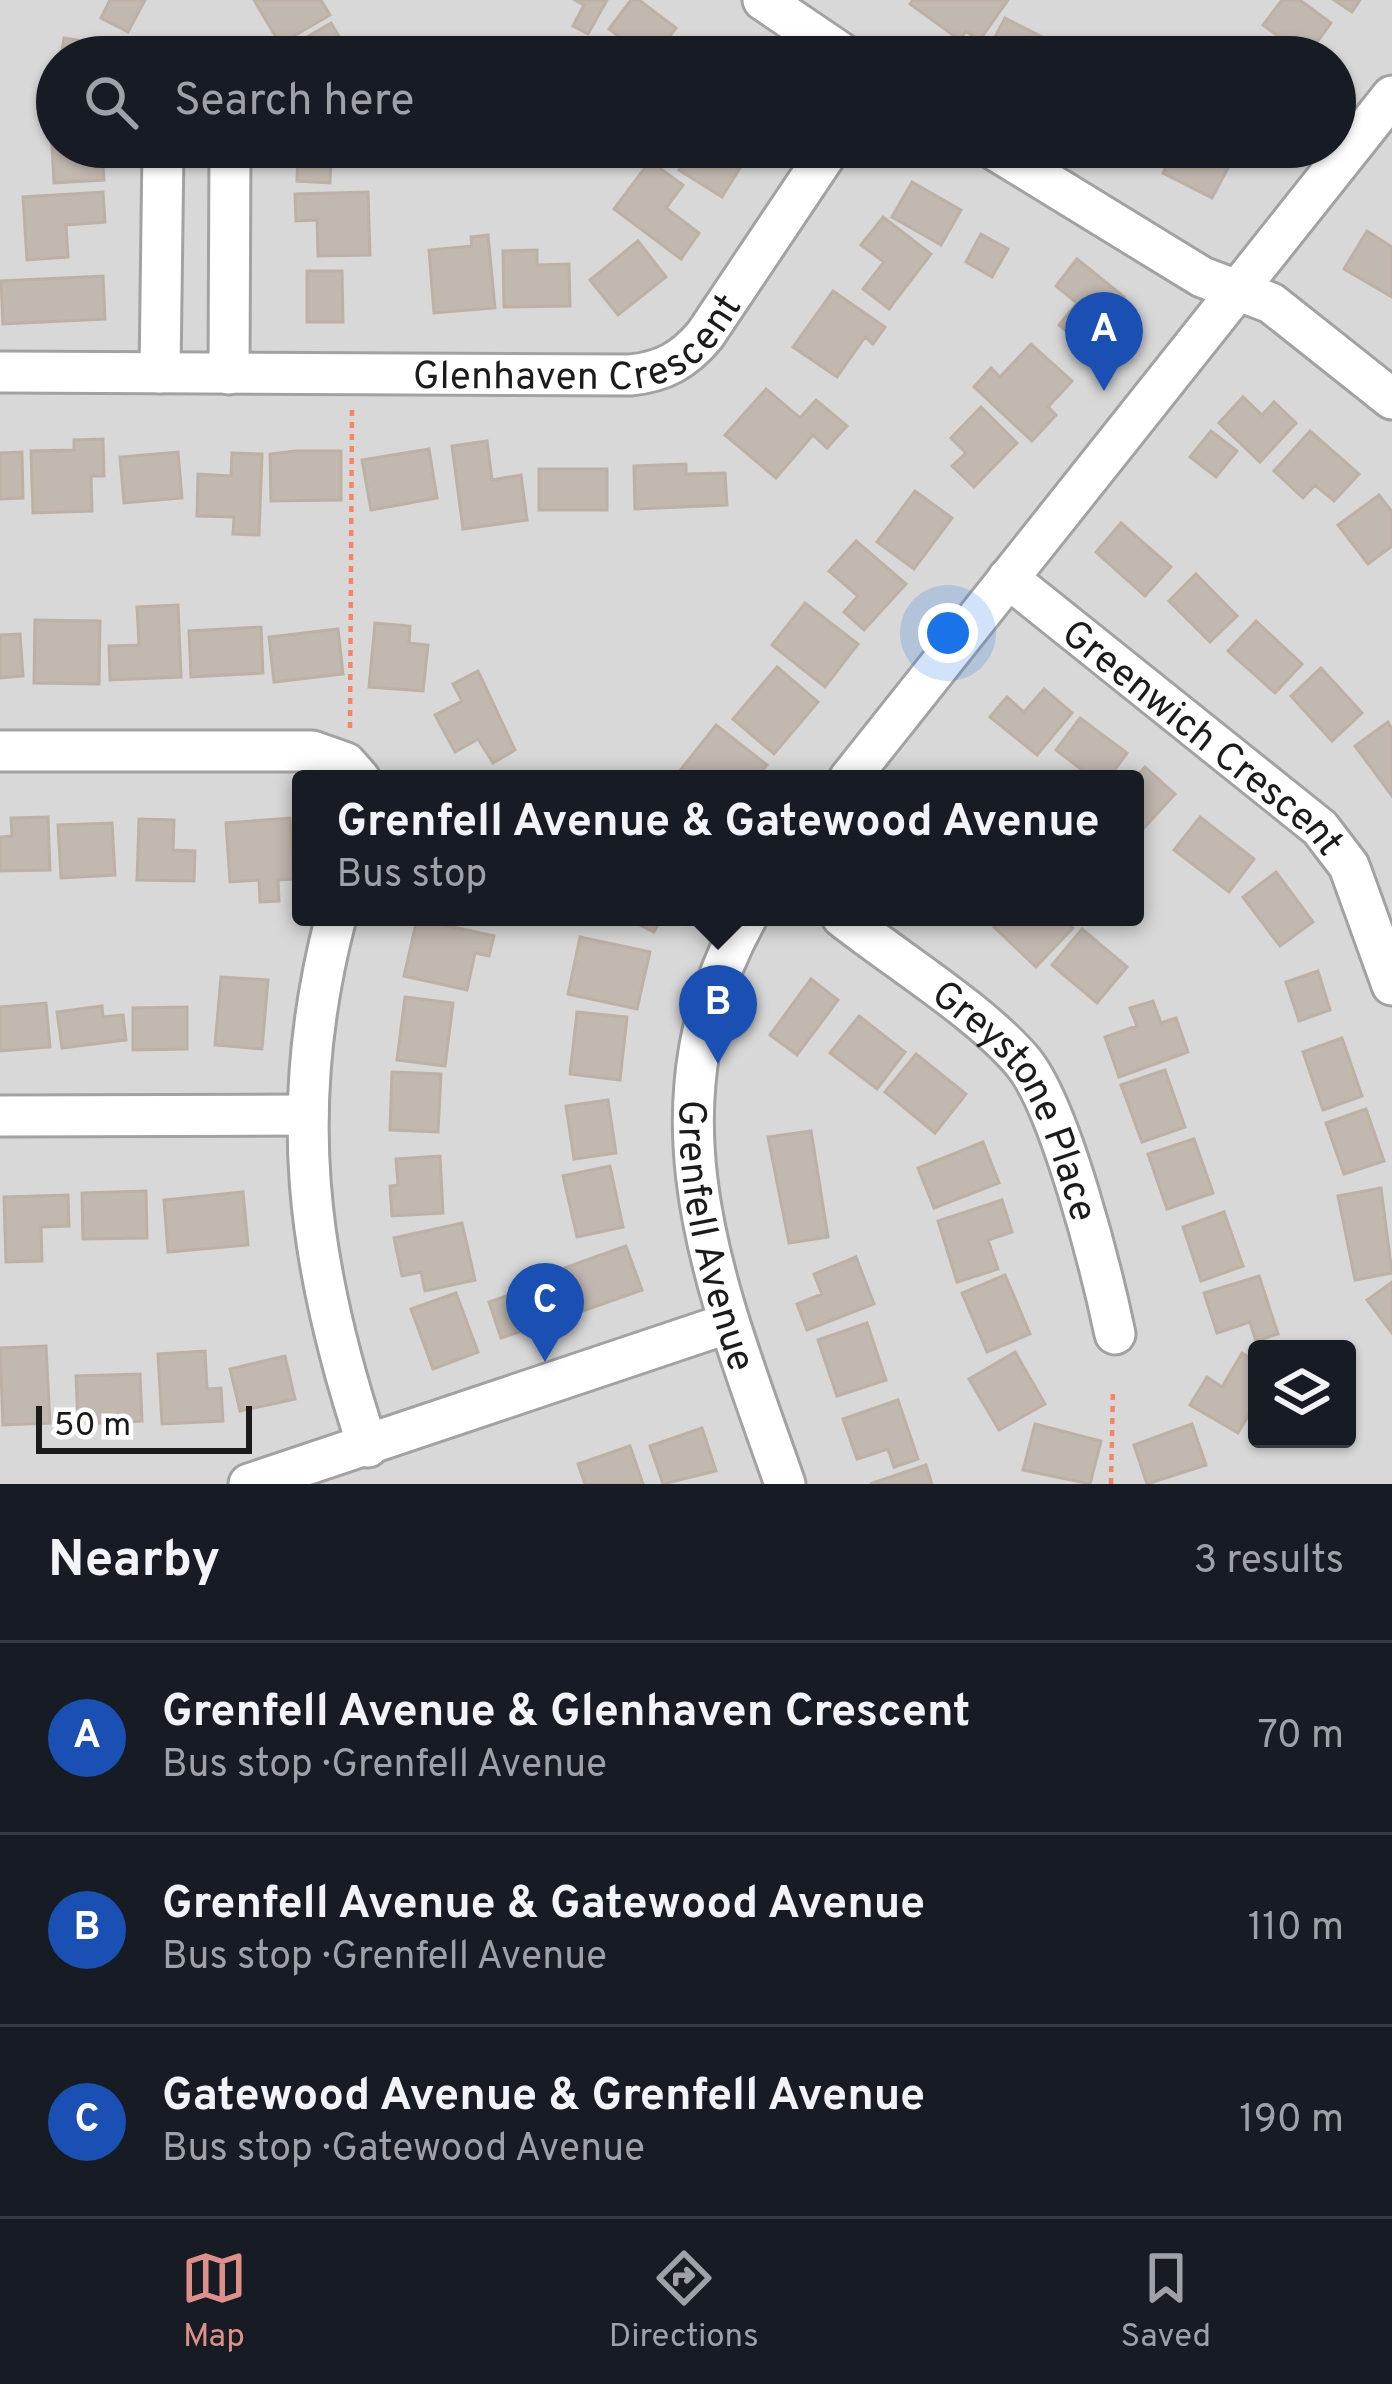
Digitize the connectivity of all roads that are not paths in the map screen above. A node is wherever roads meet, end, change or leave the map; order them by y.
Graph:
1 (763, 0) edge
2 (816, 36) edge
3 (1392, 96) edge
4 (1356, 142) edge
5 (163, 168) edge
6 (230, 168) edge
7 (817, 168) edge
8 (1024, 168) edge
9 (1335, 168) edge
10 (1238, 291) junction
11 (0, 372) edge
12 (160, 373) junction
13 (229, 374) junction
14 (1392, 399) edge
15 (1008, 578) junction
16 (0, 751) edge
17 (352, 770) edge
18 (856, 770) edge
19 (334, 926) edge
20 (743, 926) edge
21 (854, 926) edge
22 (1392, 985) edge
23 (0, 1115) edge
24 (308, 1115) junction
25 (729, 1323) junction
26 (1115, 1334) dead end
27 (368, 1447) junction
28 (249, 1484) edge
29 (785, 1484) edge

1 - 2 street
3 - 4 street
5 - 12 street
6 - 13 street
7 - 13 street, Glenhaven Crescent
8 - 10 street
9 - 10 street
10 - 14 street
10 - 15 street
11 - 12 street, Glenhaven Crescent
12 - 13 street, Glenhaven Crescent
15 - 18 street
15 - 22 street, Greenwich Crescent
16 - 17 street
19 - 24 street
20 - 25 street, Grenfell Avenue
21 - 26 street, Greystone Place
23 - 24 street
24 - 27 street
25 - 27 street
25 - 29 street, Grenfell Avenue
27 - 28 street

